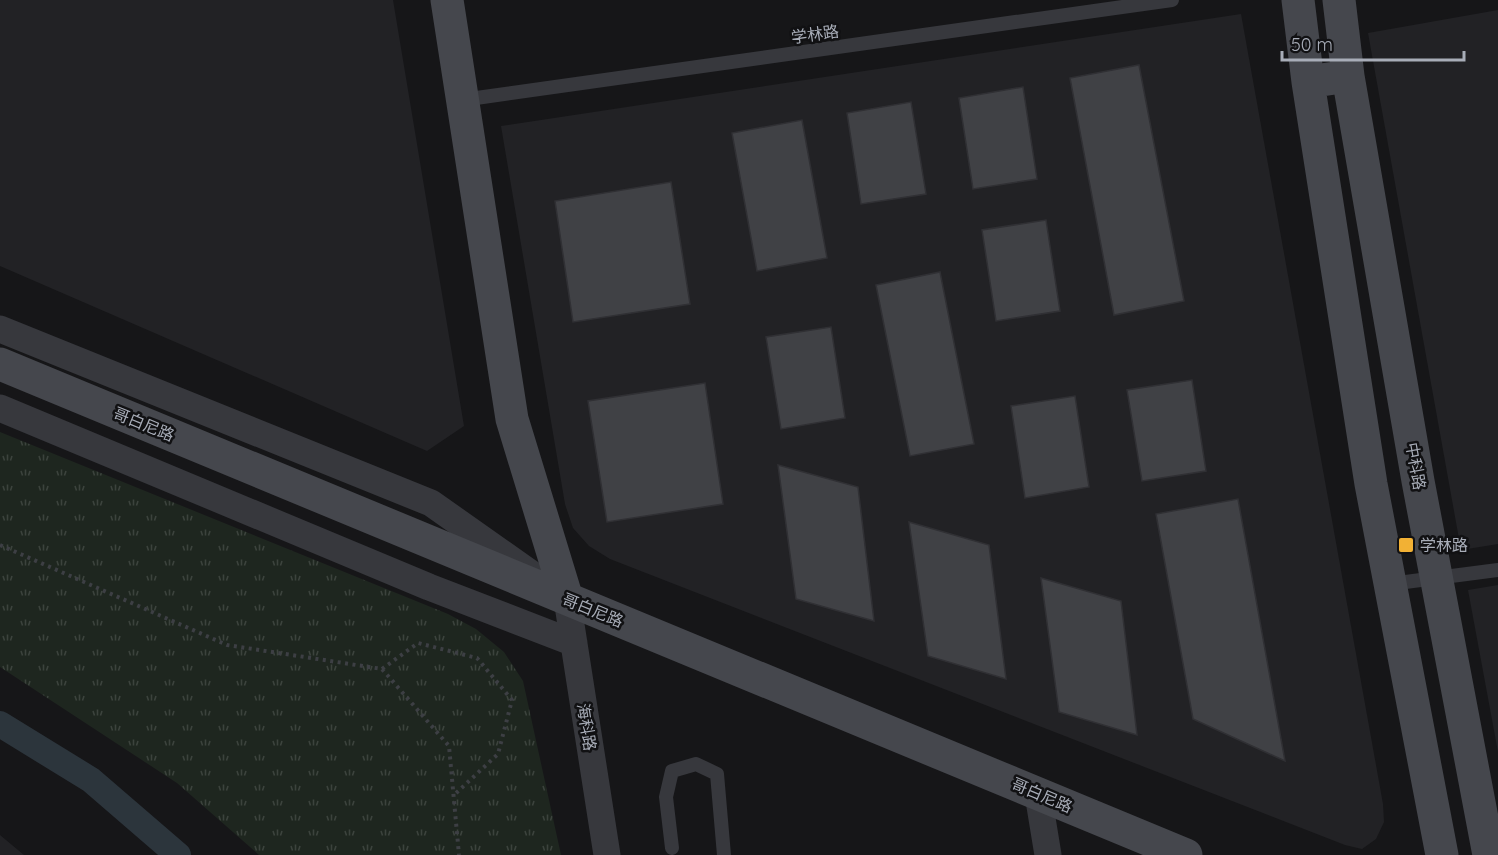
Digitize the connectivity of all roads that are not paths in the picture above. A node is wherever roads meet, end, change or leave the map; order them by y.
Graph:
1 (447, 0) edge
2 (1172, 0) edge
3 (1298, 0) edge
4 (1339, 0) edge
5 (1348, 76) junction
6 (1308, 82) junction
7 (462, 100) junction
8 (0, 328) edge
9 (0, 364) edge
10 (0, 408) edge
11 (1498, 570) edge
12 (1437, 578) junction
13 (1390, 584) junction
14 (567, 599) junction
15 (574, 643) junction
16 (1038, 794) junction
17 (672, 848) dead end
18 (607, 855) edge
19 (724, 855) edge
20 (1048, 855) edge
21 (1186, 855) edge
22 (1442, 855) edge
23 (1490, 855) edge

1 - 7 street
2 - 7 lane, 学林路
3 - 6 street
4 - 5 street, 中科路
5 - 6 street
5 - 12 street, 中科路
6 - 13 street
7 - 14 street
8 - 14 street
9 - 14 street, 哥白尼路
10 - 15 street
11 - 12 lane
12 - 13 lane
12 - 23 street, 中科路
13 - 22 street
14 - 15 street, 海科路
14 - 16 street, 哥白尼路
15 - 18 street, 海科路
16 - 20 street
16 - 21 street, 哥白尼路
17 - 19 lane

